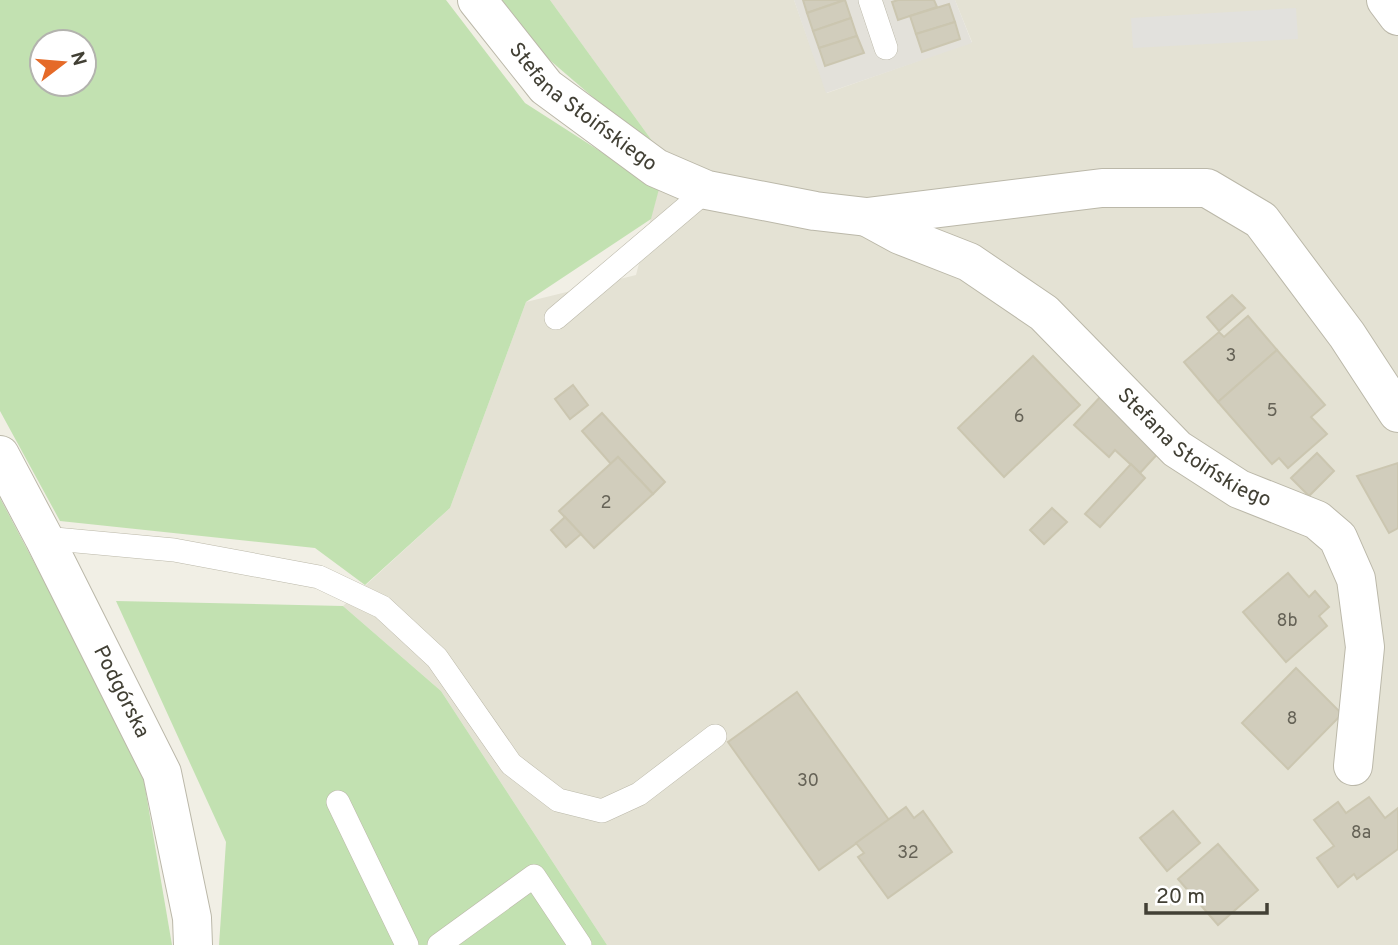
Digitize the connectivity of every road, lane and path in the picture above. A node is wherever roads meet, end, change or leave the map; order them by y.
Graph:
1 (477, 0) edge
2 (870, 0) edge
3 (1386, 0) edge
4 (1398, 16) edge
5 (886, 48) dead end
6 (707, 190) junction
7 (867, 217) junction
8 (556, 318) dead end
9 (1398, 413) edge
10 (0, 455) edge
11 (44, 538) junction
12 (715, 736) dead end
13 (1353, 766) dead end
14 (338, 802) dead end
15 (193, 945) edge
16 (407, 945) edge
17 (439, 945) edge
18 (580, 945) edge

1 - 6 street, Stefana Stoińskiego
2 - 5 lane
3 - 4 street
6 - 7 street, Stefana Stoińskiego
6 - 8 lane
7 - 9 street, Stefana Stoińskiego
7 - 13 street, Stefana Stoińskiego
10 - 11 street, Podgórska
11 - 12 lane
11 - 15 street, Podgórska
14 - 16 lane
17 - 18 lane

